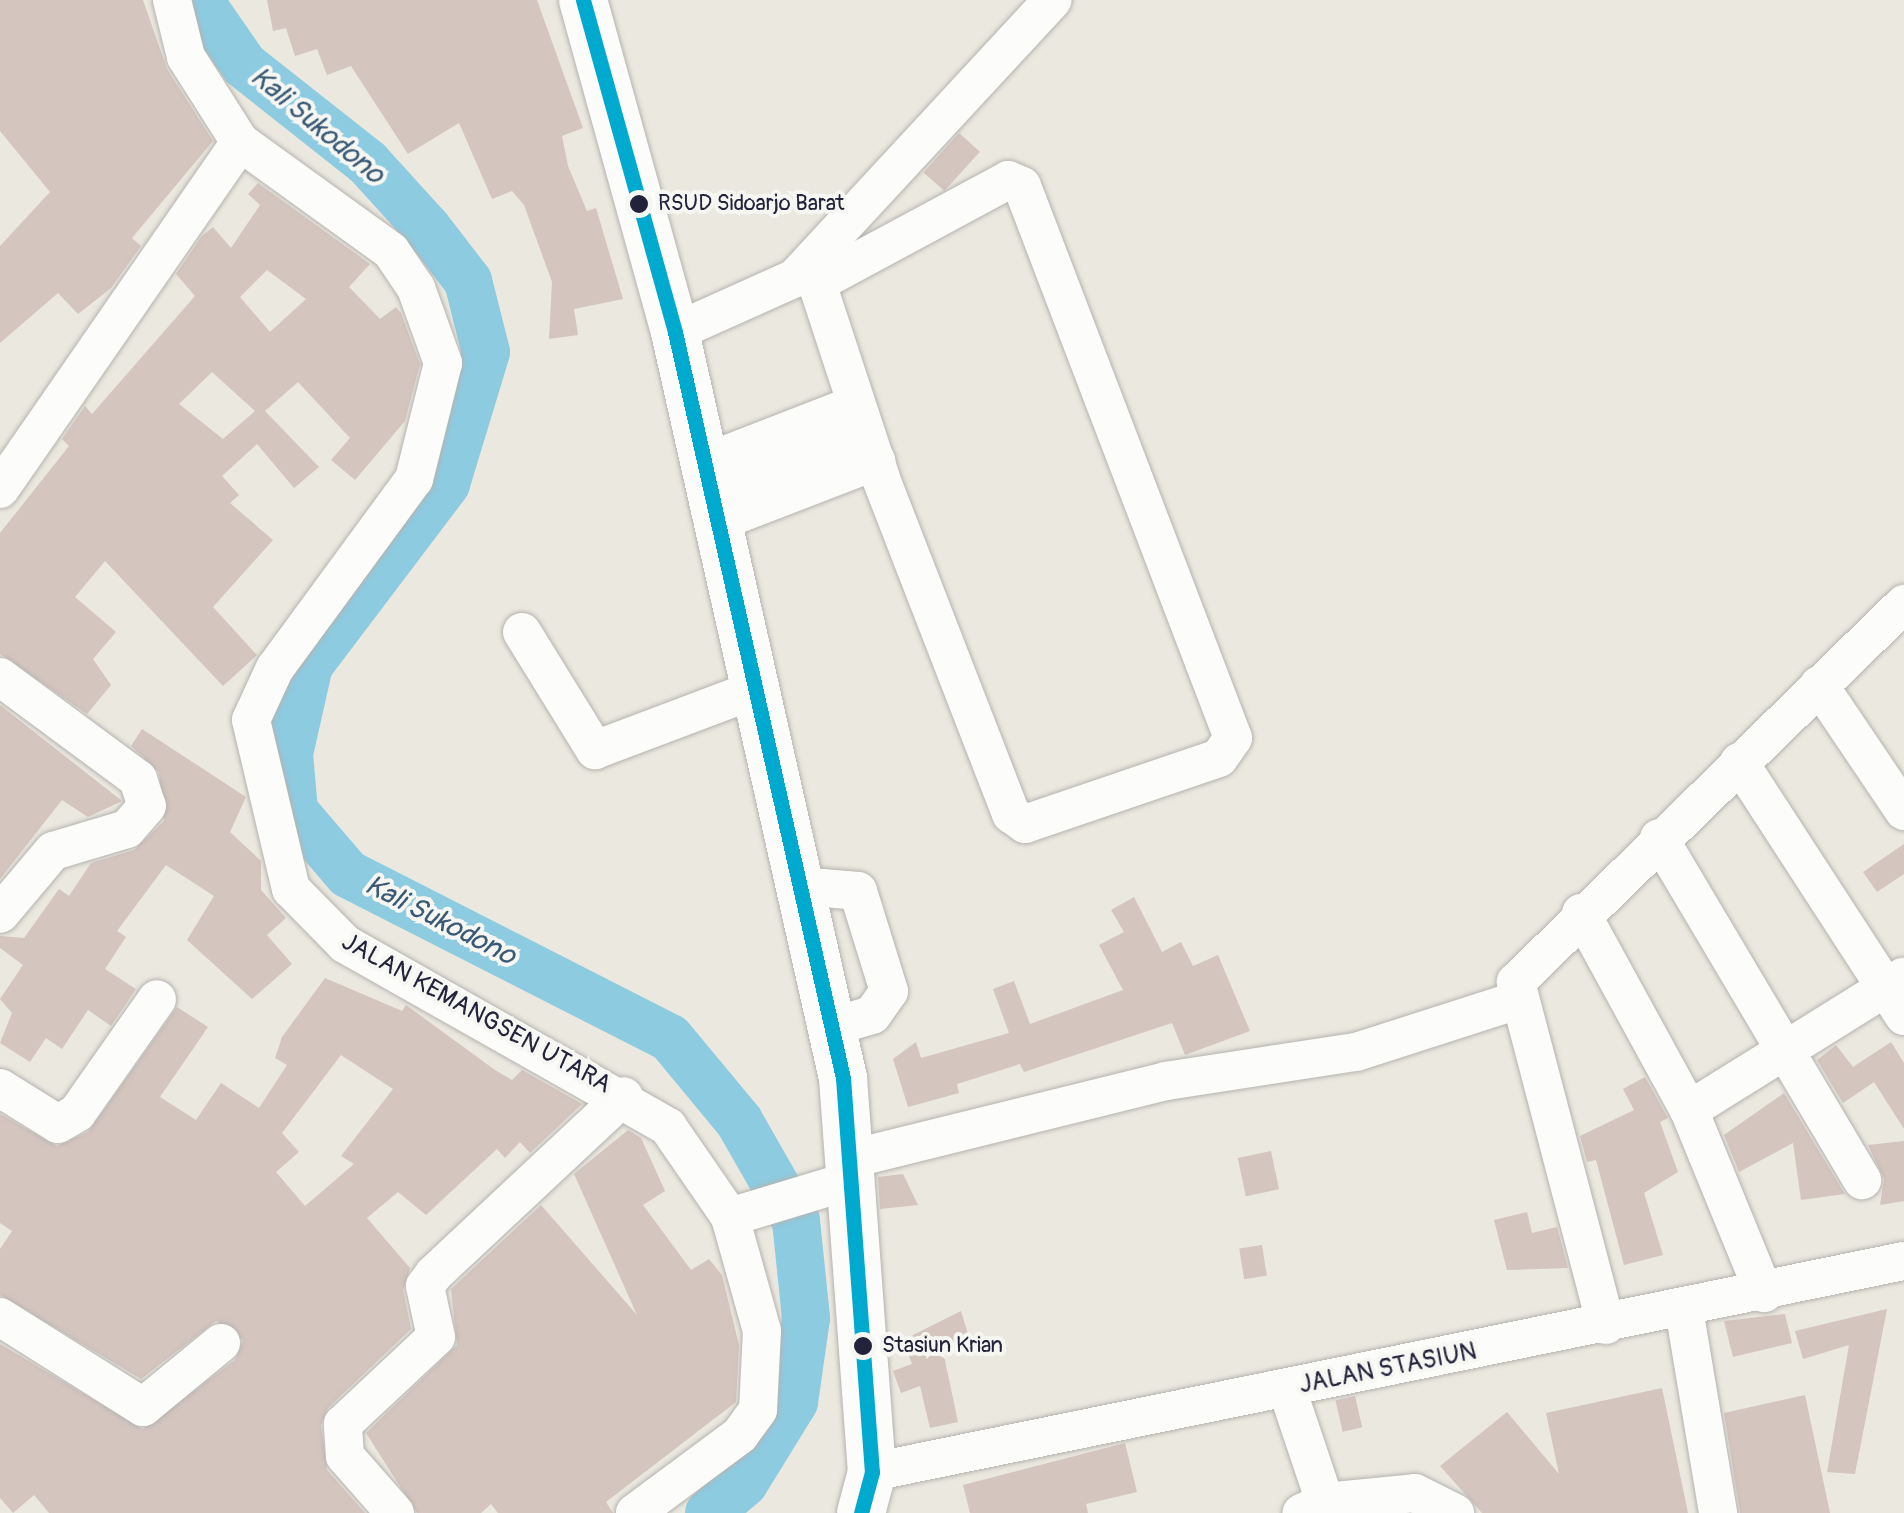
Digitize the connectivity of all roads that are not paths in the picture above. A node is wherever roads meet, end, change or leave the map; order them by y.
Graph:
1 (172, 0) edge
2 (583, 0) edge
3 (1052, 0) edge
4 (240, 142) junction
5 (675, 332) junction
6 (865, 433) junction
7 (0, 489) edge
8 (708, 492) junction
9 (1902, 612) edge
10 (522, 632) dead end
11 (0, 677) edge
12 (1819, 685) junction
13 (754, 690) junction
14 (1739, 762) junction
15 (1904, 811) edge
16 (1659, 838) junction
17 (799, 886) junction
18 (1581, 913) junction
19 (0, 914) edge
20 (1898, 993) edge
21 (157, 999) dead end
22 (1518, 1000) junction
23 (831, 1027) junction
24 (1790, 1048) junction
25 (0, 1088) edge
26 (624, 1096) junction
27 (1688, 1110) junction
28 (852, 1170) junction
29 (1862, 1180) dead end
30 (737, 1215) junction
31 (1904, 1261) edge
32 (1764, 1293) junction
33 (1684, 1310) junction
34 (0, 1317) edge
35 (1606, 1325) junction
36 (221, 1343) dead end
37 (1286, 1389) junction
38 (866, 1493) edge
39 (1313, 1508) edge
40 (396, 1513) edge
41 (634, 1513) edge
42 (1455, 1513) edge
43 (1718, 1513) edge

1 - 4 street
2 - 5 main road
3 - 5 street
4 - 7 street
4 - 26 street, JALAN KEMANGSEN UTARA
5 - 8 main road
6 - 6 street
6 - 8 street
6 - 8 street
8 - 13 main road
9 - 12 street
10 - 13 street
11 - 19 street
12 - 14 street
12 - 15 street
13 - 17 main road
14 - 16 street
14 - 20 street
16 - 18 street
16 - 24 street
17 - 23 main road
17 - 23 street
18 - 22 street
18 - 27 street
20 - 24 street
21 - 25 street
22 - 28 street
22 - 35 street
23 - 28 main road
24 - 27 street
24 - 29 street
26 - 30 street, JALAN KEMANGSEN UTARA
26 - 40 street
27 - 32 street
28 - 30 street
28 - 38 main road
30 - 41 street, JALAN KEMANGSEN UTARA
31 - 32 street, JALAN STASIUN
32 - 33 street, JALAN STASIUN
33 - 35 street, JALAN STASIUN
33 - 43 street
34 - 36 street
35 - 37 street, JALAN STASIUN
37 - 38 street, JALAN STASIUN
37 - 39 street
39 - 42 street

